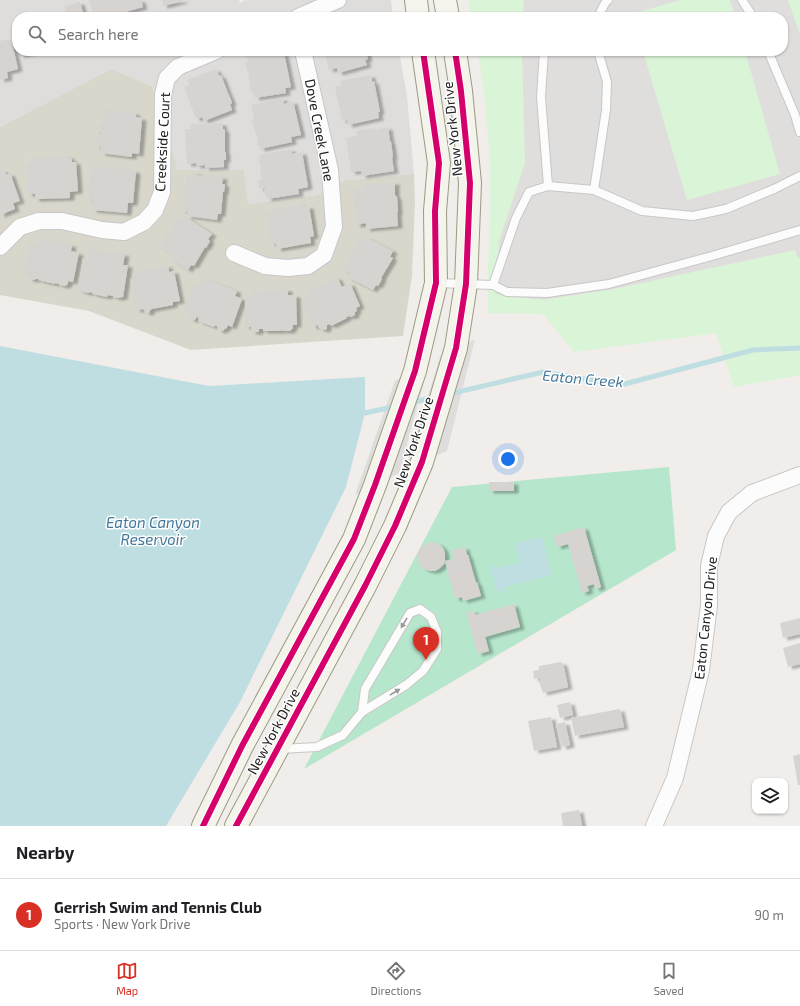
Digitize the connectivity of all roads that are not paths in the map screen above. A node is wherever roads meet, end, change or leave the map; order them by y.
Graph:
1 (338, 0) edge
2 (416, 0) edge
3 (445, 0) edge
4 (608, 0) edge
5 (742, 0) edge
6 (310, 12) edge
7 (417, 12) edge
8 (447, 12) edge
9 (600, 12) edge
10 (750, 12) edge
11 (204, 56) edge
12 (305, 56) edge
13 (424, 56) edge
14 (455, 56) edge
15 (544, 56) edge
16 (599, 56) edge
17 (770, 56) edge
18 (800, 132) edge
19 (800, 176) edge
20 (548, 186) junction
21 (594, 190) junction
22 (800, 230) edge
23 (0, 247) edge
24 (234, 253) dead end
25 (436, 283) junction
26 (466, 284) junction
27 (493, 285) junction
28 (800, 475) edge
29 (362, 712) junction
30 (277, 749) junction
31 (203, 826) edge
32 (236, 826) edge
33 (654, 826) edge

1 - 6 street
2 - 7 main road
3 - 8 main road
4 - 9 lane
5 - 10 lane
11 - 23 street, Creekside Court
12 - 24 street, Dove Creek Lane
13 - 25 main road, New York Drive
14 - 26 main road, New York Drive
15 - 20 lane
16 - 21 lane
17 - 18 lane
19 - 21 lane
20 - 21 lane
20 - 27 lane
22 - 27 lane
25 - 26 lane
25 - 31 main road, New York Drive
26 - 27 lane
26 - 30 main road, New York Drive
28 - 33 street, Eaton Canyon Drive
29 -> 29 lane
29 - 30 lane
30 - 32 main road, New York Drive

